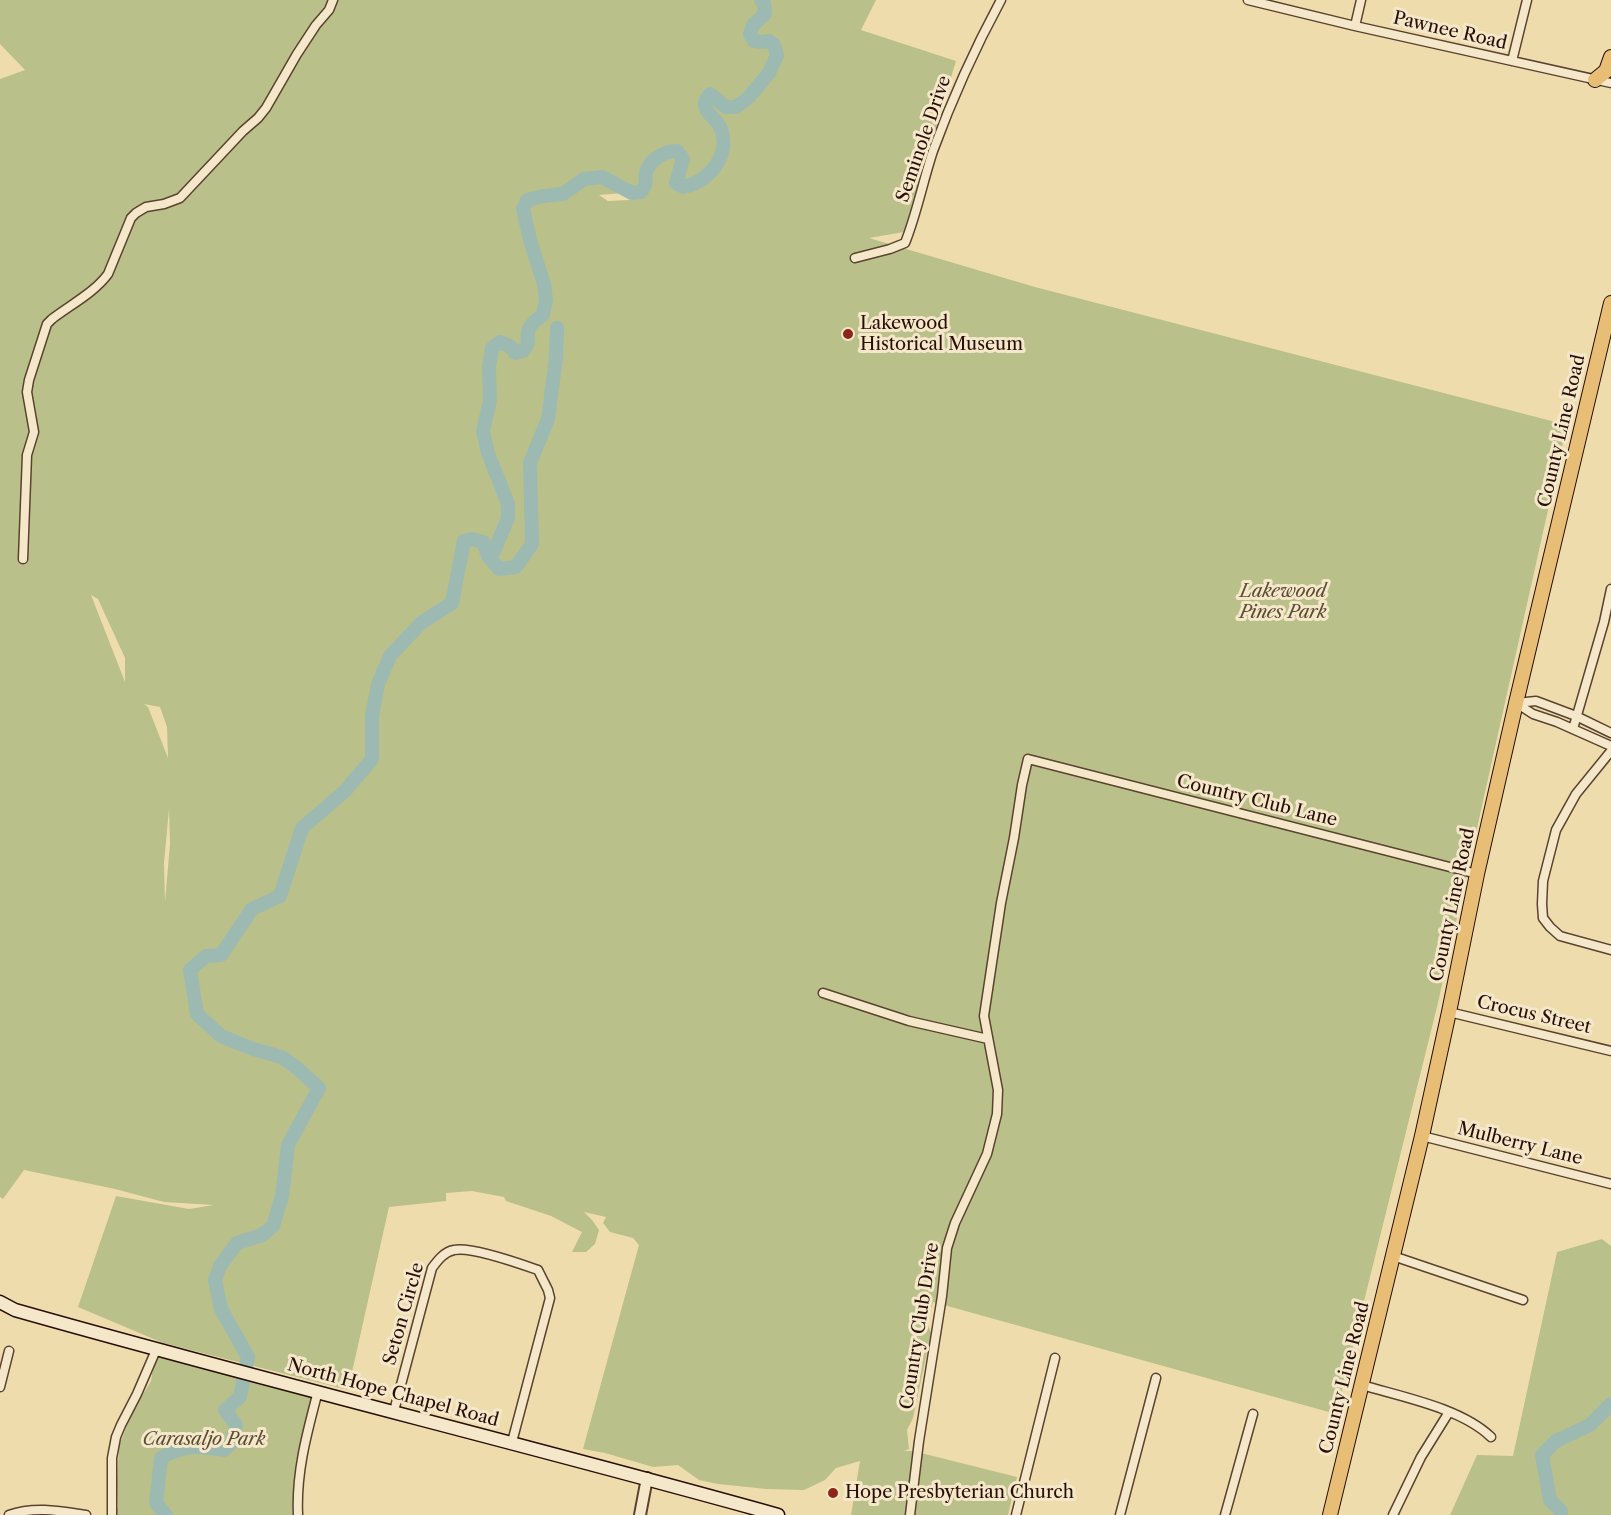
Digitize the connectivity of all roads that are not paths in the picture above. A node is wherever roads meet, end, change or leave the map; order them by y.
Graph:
1 (333, 0) edge
2 (1001, 0) edge
3 (1248, 0) edge
4 (1361, 0) edge
5 (1527, 0) edge
6 (1355, 26) junction
7 (1611, 57) edge
8 (1512, 62) junction
9 (1595, 80) junction
10 (1611, 83) edge
11 (855, 258) dead end
12 (1611, 303) edge
13 (23, 559) dead end
14 (1611, 590) edge
15 (1607, 623) edge
16 (1516, 703) junction
17 (1576, 716) junction
18 (1573, 729) junction
19 (1611, 732) edge
20 (1611, 748) edge
21 (1028, 759) joint
22 (1477, 874) junction
23 (1611, 950) edge
24 (823, 993) dead end
25 (1449, 1012) junction
26 (988, 1039) junction
27 (1611, 1050) edge
28 (1422, 1136) junction
29 (1611, 1184) edge
30 (1393, 1256) junction
31 (1523, 1300) dead end
32 (0, 1302) edge
33 (9, 1350) dead end
34 (156, 1350) junction
35 (1055, 1358) dead end
36 (1156, 1378) dead end
37 (1362, 1385) junction
38 (0, 1387) edge
39 (318, 1391) junction
40 (394, 1411) junction
41 (1449, 1412) junction
42 (1253, 1414) dead end
43 (1491, 1437) dead end
44 (512, 1442) junction
45 (647, 1478) junction
46 (58, 1513) edge
47 (9, 1515) edge
48 (86, 1515) edge
49 (112, 1515) edge
50 (298, 1515) edge
51 (640, 1515) edge
52 (778, 1515) edge
53 (910, 1515) edge
54 (1016, 1515) edge
55 (1120, 1515) edge
56 (1225, 1515) edge
57 (1330, 1515) edge
58 (1393, 1515) edge

1 - 13 street
2 - 11 street, Seminole Drive
3 - 6 street, Pawnee Road
4 - 6 street
5 - 8 street
6 - 8 street, Pawnee Road
7 - 9 main road
8 - 9 street, Pawnee Road
9 - 10 street, Pawnee Road
12 - 16 main road, County Line Road
14 - 15 street
15 - 17 street
16 - 17 street
16 - 18 street
16 - 22 main road, County Line Road
17 - 18 street
17 - 19 street
18 - 20 street
20 - 23 street
21 - 22 street, Country Club Lane
21 - 26 street, Country Club Drive
22 - 25 main road, County Line Road
24 - 26 street
25 - 27 street, Crocus Street
25 - 28 main road, County Line Road
26 - 53 street, Country Club Drive
28 - 29 street, Mulberry Lane
28 - 30 main road, County Line Road
30 - 31 street
30 - 37 main road, County Line Road
32 - 34 main road, North Hope Chapel Road
33 - 38 street
34 - 39 main road, North Hope Chapel Road
34 - 49 street
35 - 54 street
36 - 55 street
37 - 41 street
37 - 57 main road, County Line Road
39 - 40 main road, North Hope Chapel Road
39 - 50 street
40 - 44 main road, North Hope Chapel Road
40 - 44 street, Seton Circle
41 - 43 street
41 - 58 street
42 - 56 street
44 - 45 main road, North Hope Chapel Road
45 - 51 street
45 - 52 main road, North Hope Chapel Road
46 - 47 street
46 - 48 street

